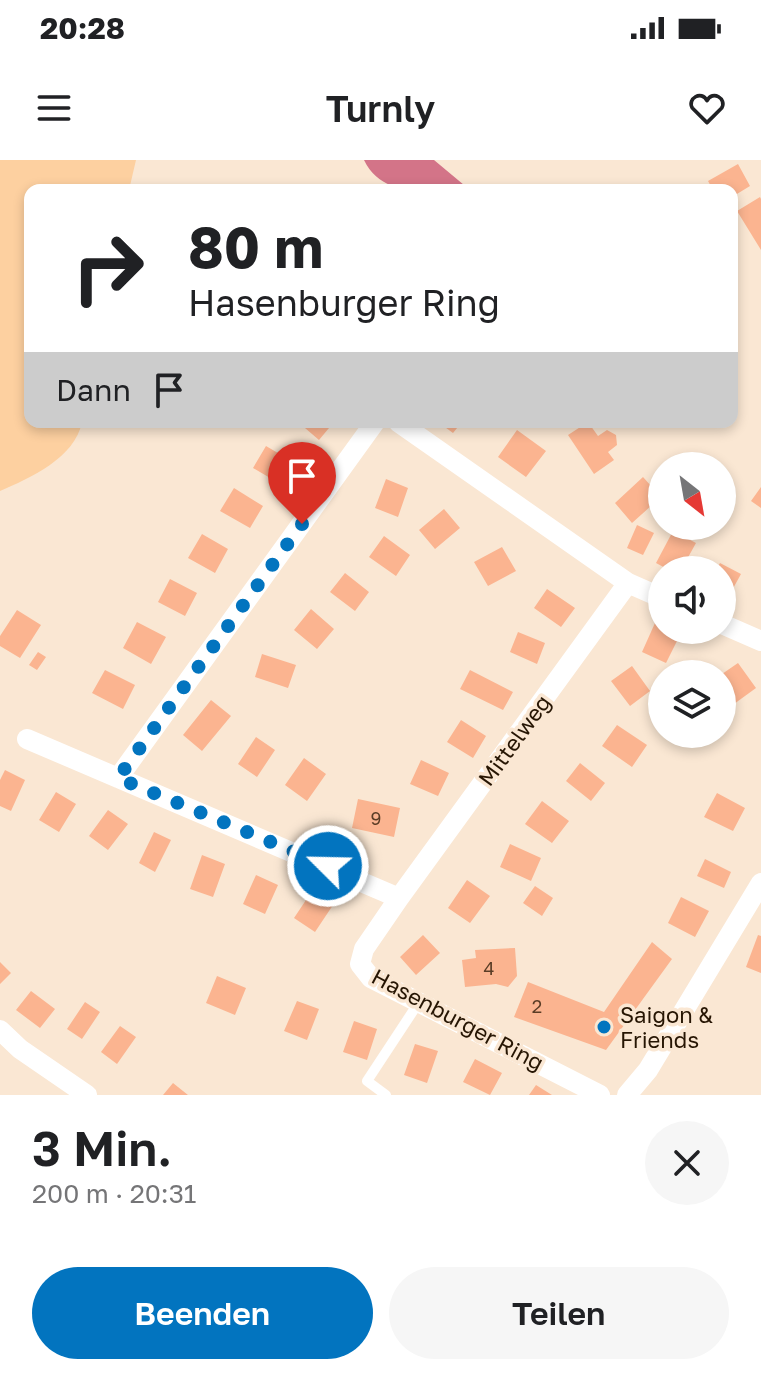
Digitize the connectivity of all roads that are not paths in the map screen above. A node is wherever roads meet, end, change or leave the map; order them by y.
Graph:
1 (371, 428) edge
2 (407, 428) edge
3 (628, 583) junction
4 (648, 592) edge
5 (736, 630) edge
6 (761, 641) edge
7 (27, 739) dead end
8 (118, 778) junction
9 (761, 883) edge
10 (399, 898) junction
11 (419, 1002) junction
12 (0, 1030) edge
13 (87, 1095) edge
14 (386, 1095) edge
15 (600, 1095) edge
16 (627, 1095) edge

1 - 8 street
2 - 3 street
3 - 4 street
3 - 10 street, Mittelweg
5 - 6 street
7 - 8 street
8 - 10 street
9 - 16 street
10 - 11 street, Hasenburger Ring
11 - 14 lane
11 - 15 street, Hasenburger Ring
12 - 13 street

